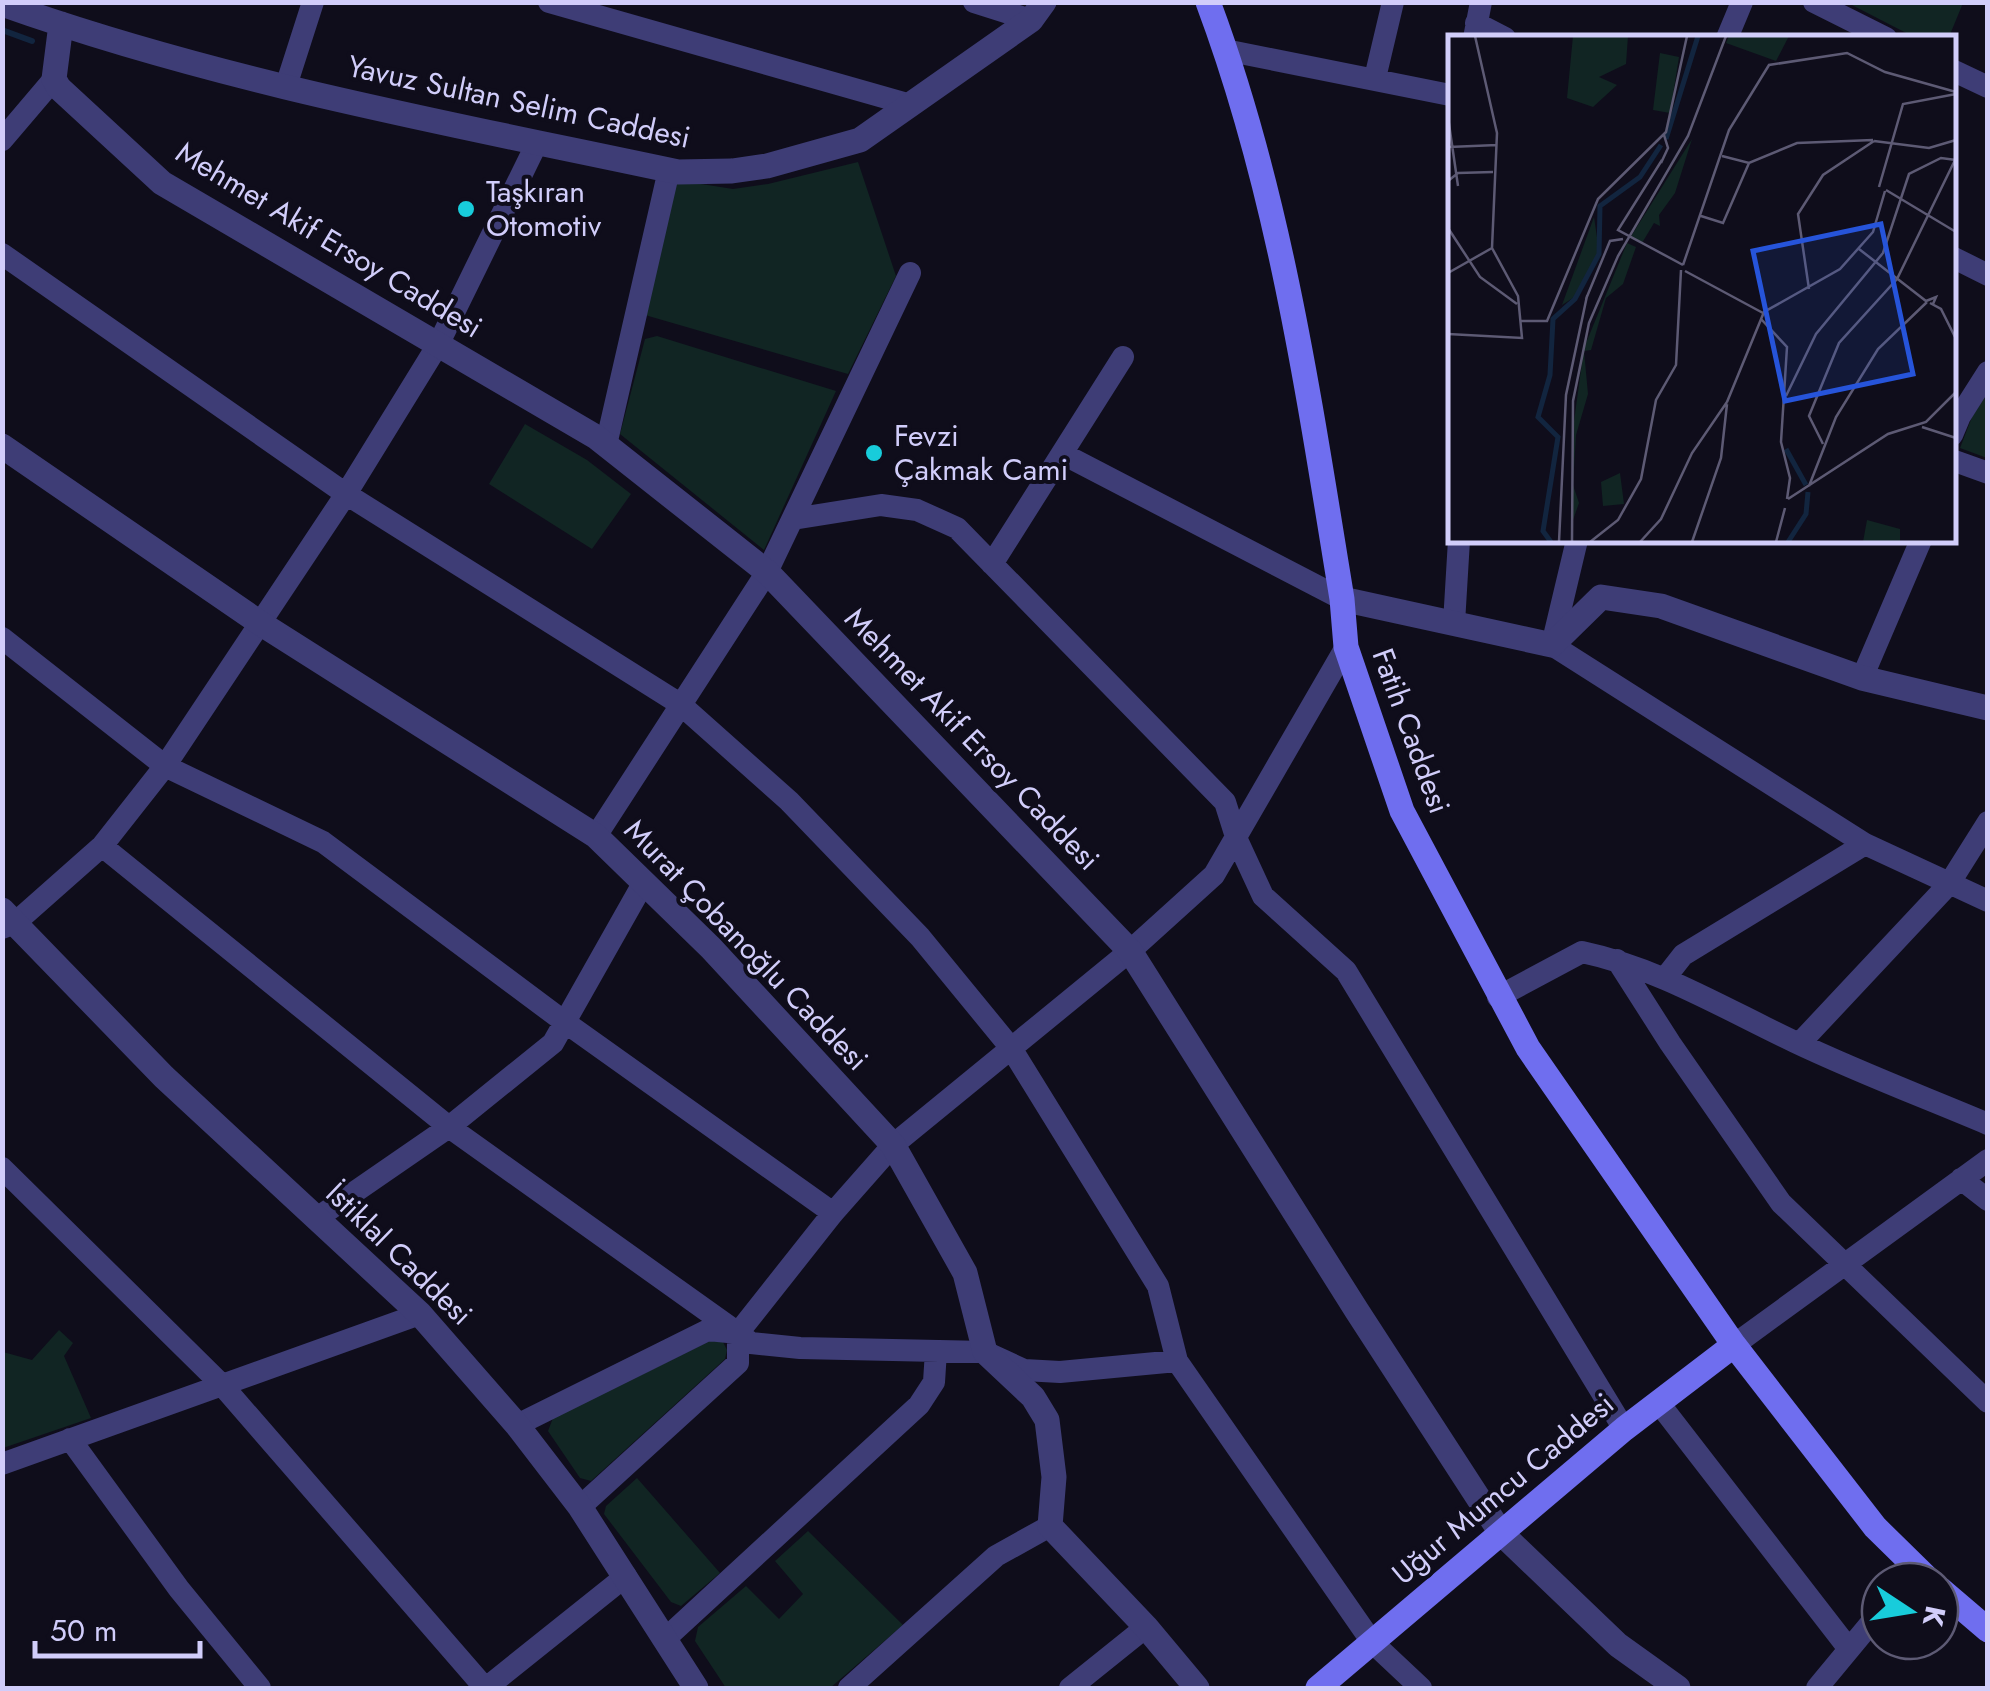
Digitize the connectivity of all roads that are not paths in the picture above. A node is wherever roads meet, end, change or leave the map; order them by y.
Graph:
1 (314, 2) edge
2 (549, 2) edge
3 (974, 2) edge
4 (1393, 2) edge
5 (1742, 2) edge
6 (1814, 2) edge
7 (1208, 3) edge
8 (2, 4) edge
9 (1038, 11) edge
10 (1477, 21) edge
11 (61, 24) junction
12 (1501, 35) edge
13 (1728, 35) edge
14 (1880, 35) edge
15 (1225, 50) junction
16 (1955, 71) edge
17 (1375, 78) junction
18 (54, 79) junction
19 (286, 86) junction
20 (1988, 87) edge
21 (1448, 95) edge
22 (911, 104) junction
23 (2, 140) edge
24 (538, 143) junction
25 (669, 170) junction
26 (2, 254) edge
27 (1955, 258) edge
28 (910, 273) dead end
29 (1988, 275) edge
30 (439, 343) junction
31 (1124, 358) dead end
32 (1988, 372) edge
33 (1955, 421) edge
34 (606, 445) junction
35 (2, 446) edge
36 (1063, 454) junction
37 (1955, 461) edge
38 (1988, 473) edge
39 (346, 494) junction
40 (792, 519) junction
41 (1459, 542) edge
42 (1577, 542) edge
43 (1920, 542) edge
44 (992, 564) junction
45 (767, 572) junction
46 (1342, 599) junction
47 (1454, 622) junction
48 (260, 623) junction
49 (2, 638) edge
50 (1552, 645) junction
51 (1346, 647) junction
52 (1862, 678) junction
53 (680, 704) junction
54 (1988, 708) edge
55 (165, 766) junction
56 (1988, 822) edge
57 (596, 836) junction
58 (1237, 840) junction
59 (1865, 844) junction
60 (102, 846) junction
61 (644, 882) junction
62 (1950, 884) junction
63 (1988, 901) edge
64 (7, 921) edge
65 (1130, 951) junction
66 (1617, 960) junction
67 (1665, 978) junction
68 (1498, 997) junction
69 (566, 1023) junction
70 (1799, 1044) junction
71 (1011, 1048) junction
72 (1988, 1124) edge
73 (449, 1128) junction
74 (893, 1145) junction
75 (1988, 1160) edge
76 (2, 1168) edge
77 (1962, 1179) junction
78 (1988, 1200) edge
79 (834, 1213) junction
80 (317, 1218) junction
81 (1844, 1265) junction
82 (420, 1314) junction
83 (738, 1332) junction
84 (1734, 1345) junction
85 (936, 1351) junction
86 (985, 1352) junction
87 (1177, 1361) junction
88 (222, 1385) junction
89 (1658, 1402) junction
90 (1988, 1402) edge
91 (517, 1425) junction
92 (1624, 1428) junction
93 (70, 1439) junction
94 (2, 1464) edge
95 (580, 1507) junction
96 (1050, 1526) junction
97 (1501, 1532) junction
98 (1904, 1561) edge
99 (626, 1576) junction
100 (1960, 1606) edge
101 (1146, 1627) junction
102 (1988, 1630) edge
103 (1860, 1636) edge
104 (664, 1639) junction
105 (1372, 1642) junction
106 (1849, 1649) junction
107 (260, 1688) edge
108 (486, 1688) edge
109 (696, 1688) edge
110 (849, 1688) edge
111 (1070, 1688) edge
112 (1196, 1688) edge
113 (1318, 1688) edge
114 (1421, 1688) edge
115 (1678, 1688) edge
116 (1817, 1688) edge

1 - 19 street
2 - 22 street
3 - 9 street
4 - 17 street
5 - 13 street
6 - 14 street
7 - 15 main road, Fatih Caddesi
8 - 11 street, Yavuz Sultan Selim Caddesi
9 - 22 street, Yavuz Sultan Selim Caddesi
10 - 12 street
11 - 18 street
11 - 19 street, Yavuz Sultan Selim Caddesi
15 - 17 street
15 - 46 main road, Fatih Caddesi
16 - 20 street
17 - 21 street
18 - 23 street
18 - 30 street, Mehmet Akif Ersoy Caddesi
19 - 24 street, Yavuz Sultan Selim Caddesi
22 - 25 street, Yavuz Sultan Selim Caddesi
24 - 25 street, Yavuz Sultan Selim Caddesi
24 - 30 street
25 - 34 street
26 - 39 street
27 - 29 street
28 - 40 street
30 - 34 street, Mehmet Akif Ersoy Caddesi
30 - 39 street
31 - 36 street
32 - 33 street
34 - 45 street, Mehmet Akif Ersoy Caddesi
35 - 48 street, Murat Çobanoğlu Caddesi
36 - 44 street
36 - 46 street
37 - 38 street
39 - 48 street
39 - 53 street
40 - 44 street
40 - 45 street
41 - 47 street
42 - 50 street
43 - 52 street
44 - 58 street
45 - 53 street
45 - 65 street, Mehmet Akif Ersoy Caddesi
46 - 47 street
46 - 51 main road, Fatih Caddesi
47 - 50 street
48 - 55 street
48 - 57 street, Murat Çobanoğlu Caddesi
49 - 55 street
50 - 52 street
50 - 59 street
51 - 58 street
51 - 68 main road, Fatih Caddesi
52 - 54 street
53 - 57 street
53 - 71 street
55 - 60 street
55 - 69 street
56 - 62 street
57 - 61 street, Murat Çobanoğlu Caddesi
58 - 65 street
58 - 92 street
59 - 62 street
59 - 67 street
60 - 64 street
60 - 73 street
61 - 69 street
61 - 74 street, Murat Çobanoğlu Caddesi
62 - 63 street
62 - 70 street
64 - 80 street, İstiklal Caddesi
65 - 71 street
65 - 97 street, Mehmet Akif Ersoy Caddesi
66 - 67 street
66 - 68 street
66 - 81 street
67 - 70 street
68 - 84 main road, Fatih Caddesi
69 - 73 street
69 - 79 street
70 - 72 street
71 - 74 street
71 - 87 street
73 - 80 street
73 - 83 street
74 - 79 street
74 - 86 street, Murat Çobanoğlu Caddesi
75 - 77 street
76 - 88 street
77 - 78 street
77 - 81 street
79 - 83 street
80 - 82 street, İstiklal Caddesi
81 - 84 street
81 - 90 street
82 - 88 street
82 - 91 street, İstiklal Caddesi
83 - 85 street
83 - 91 street
83 - 95 street
84 - 89 main road, Uğur Mumcu Caddesi
84 - 98 main road, Fatih Caddesi
85 - 86 street
85 - 104 street
86 - 87 street
86 - 96 street
87 - 105 street
88 - 93 street
88 - 108 street
89 - 92 main road, Uğur Mumcu Caddesi
89 - 106 street
91 - 95 street, İstiklal Caddesi
92 - 97 main road, Uğur Mumcu Caddesi
93 - 94 street
93 - 107 street
95 - 99 street, İstiklal Caddesi
96 - 101 street
96 - 110 street
97 - 105 main road, Uğur Mumcu Caddesi
97 - 115 street, Mehmet Akif Ersoy Caddesi
99 - 104 street, İstiklal Caddesi
99 - 108 street
100 - 102 main road
101 - 111 street
101 - 112 street
103 - 106 street
104 - 109 street, İstiklal Caddesi
105 - 113 main road, Uğur Mumcu Caddesi
105 - 114 street
106 - 116 street

